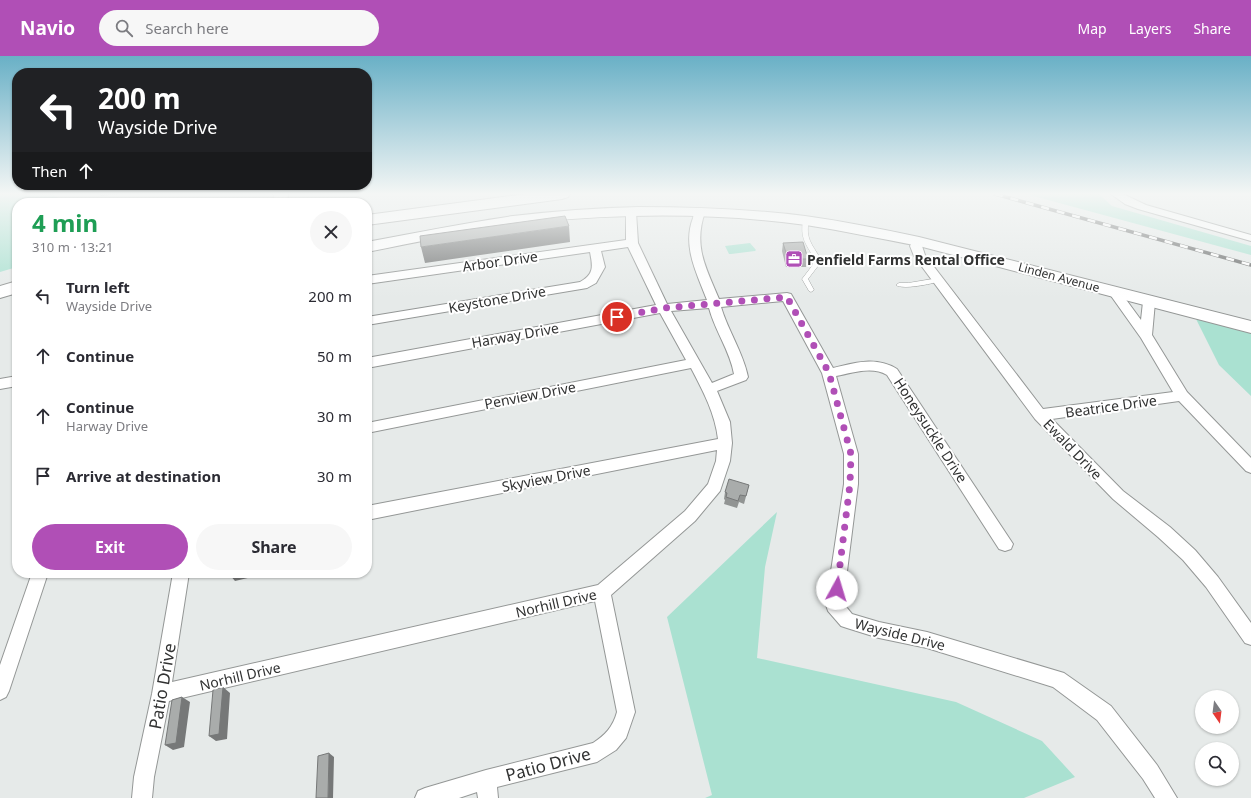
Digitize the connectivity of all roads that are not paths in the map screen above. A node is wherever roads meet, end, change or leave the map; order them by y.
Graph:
1 (466, 229) edge
2 (632, 229) edge
3 (695, 229) edge
4 (804, 229) edge
5 (853, 229) edge
6 (1218, 229) edge
7 (1251, 238) edge
8 (917, 242) junction
9 (632, 243) junction
10 (372, 246) edge
11 (596, 247) junction
12 (12, 276) edge
13 (372, 279) edge
14 (0, 280) edge
15 (938, 280) junction
16 (899, 285) dead end
17 (12, 288) edge
18 (811, 290) dead end
19 (0, 292) edge
20 (1115, 293) junction
21 (1149, 302) junction
22 (714, 303) junction
23 (664, 308) junction
24 (372, 320) edge
25 (1251, 327) edge
26 (1146, 335) junction
27 (372, 362) edge
28 (694, 363) junction
29 (829, 373) junction
30 (12, 382) edge
31 (0, 384) edge
32 (709, 390) junction
33 (1182, 396) junction
34 (1040, 415) junction
35 (372, 427) edge
36 (726, 443) junction
37 (1251, 467) edge
38 (372, 512) edge
39 (1005, 544) dead end
40 (38, 578) edge
41 (180, 578) edge
42 (602, 592) junction
43 (1251, 638) edge
44 (0, 691) edge
45 (161, 694) junction
46 (487, 789) edge
47 (142, 798) edge
48 (425, 798) edge
49 (1167, 798) edge

1 - 10 street, Linden Avenue
2 - 9 street, Norhill Drive
3 - 22 street
4 - 18 lane
5 - 8 street, Linden Avenue
6 - 7 street
8 - 15 street, Ewald Drive
8 - 20 street, Linden Avenue
9 - 11 street, Arbor Drive
9 - 23 street, Norhill Drive
11 - 13 street, Arbor Drive
11 - 24 street, Keystone Drive
12 - 14 main road
15 - 16 lane
15 - 34 street, Ewald Drive
17 - 19 main road
20 - 21 street, Linden Avenue
20 - 26 street
21 - 25 street, Linden Avenue
21 - 26 street
22 - 23 street, Harway Drive
22 - 29 street, Wayside Drive
22 - 32 street
23 - 27 street, Harway Drive
23 - 28 street, Norhill Drive
26 - 33 street
28 - 32 street, Norhill Drive
28 - 35 street, Penview Drive
29 - 39 street, Honeysuckle Drive
29 - 49 street, Wayside Drive
30 - 31 street
32 - 36 street, Norhill Drive
33 - 34 street, Beatrice Drive
33 - 37 street
34 - 43 street, Ewald Drive
36 - 38 street, Skyview Drive
36 - 42 street, Norhill Drive
40 - 44 street
41 - 45 street, Patio Drive
42 - 45 street, Norhill Drive
42 - 46 street, Patio Drive
45 - 47 street, Patio Drive
46 - 48 street, Patio Drive

